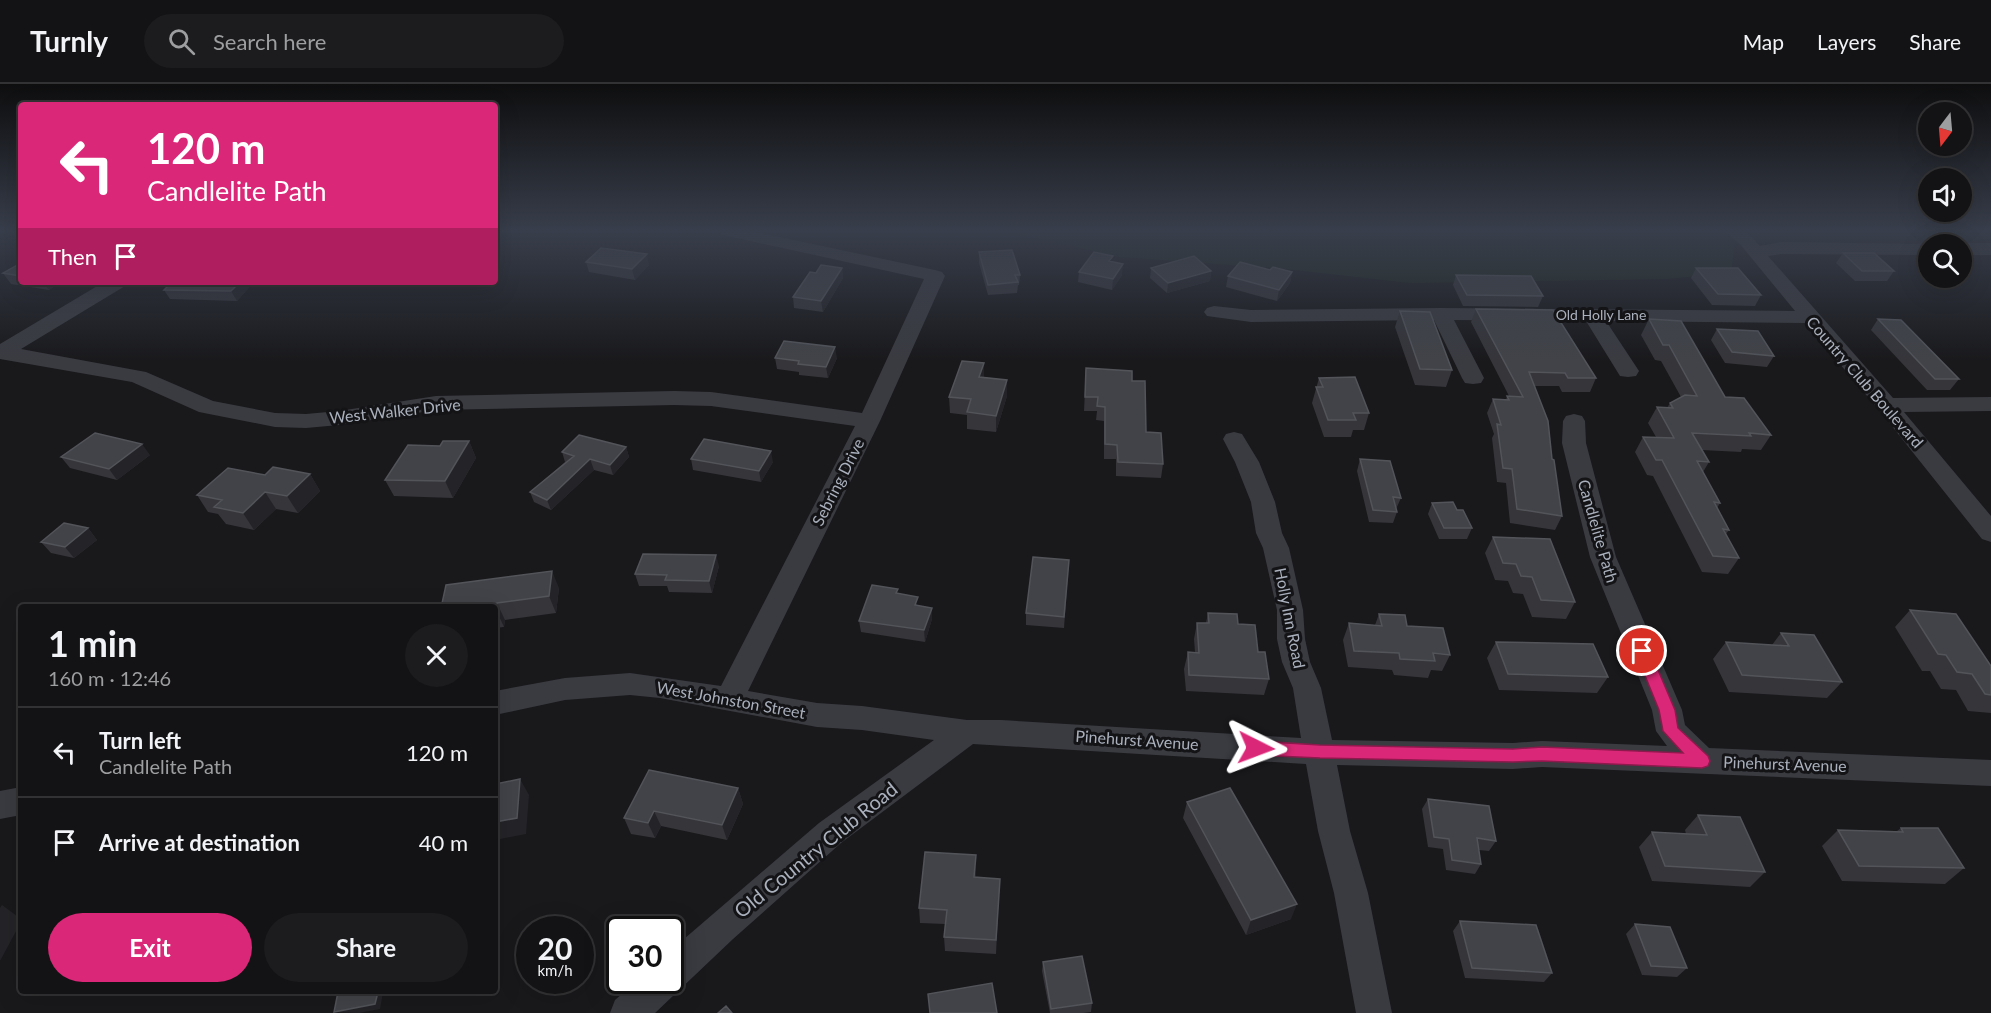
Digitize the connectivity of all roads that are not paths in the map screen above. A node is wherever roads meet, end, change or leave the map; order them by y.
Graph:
1 (923, 274) edge
2 (1774, 274) edge
3 (113, 285) edge
4 (1215, 312) dead end
5 (1441, 314) junction
6 (1592, 315) junction
7 (1809, 317) junction
8 (0, 352) edge
9 (1628, 371) dead end
10 (1473, 378) dead end
11 (1887, 405) junction
12 (1991, 405) edge
13 (869, 421) junction
14 (1574, 421) dead end
15 (1234, 440) dead end
16 (1991, 533) edge
17 (729, 699) junction
18 (498, 702) edge
19 (967, 732) junction
20 (1320, 752) junction
21 (1702, 761) junction
22 (1991, 773) edge
23 (18, 802) edge
24 (0, 805) edge
25 (684, 962) edge
26 (649, 994) edge
27 (628, 1013) edge
28 (1374, 1013) edge

1 - 13 street, Sebring Drive
2 - 7 street, Country Club Boulevard
3 - 8 street
4 - 5 street, Old Holly Lane
5 - 6 street, Old Holly Lane
5 - 10 street
6 - 7 street, Old Holly Lane
6 - 9 street
7 - 11 street, Country Club Boulevard
8 - 13 street, West Walker Drive
11 - 12 street
11 - 16 street, Country Club Boulevard
13 - 17 street, Sebring Drive
14 - 21 street, Candlelite Path
15 - 20 street, Holly Inn Road
17 - 18 street, West Johnston Street
17 - 19 street, West Johnston Street
19 - 20 street, Pinehurst Avenue
19 - 25 street, Old Country Club Road
20 - 21 street, Pinehurst Avenue
20 - 28 street, Holly Inn Road
21 - 22 street, Pinehurst Avenue
23 - 24 street
26 - 27 street

